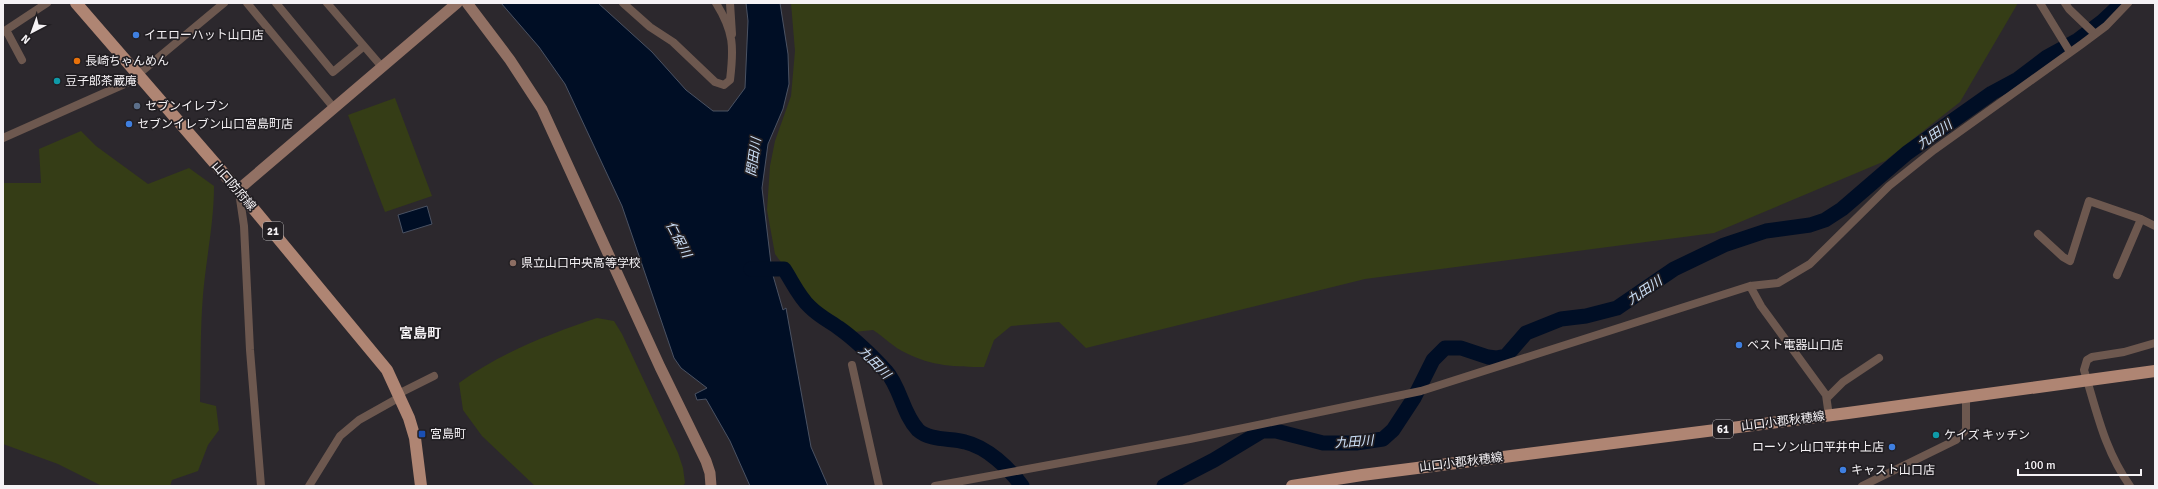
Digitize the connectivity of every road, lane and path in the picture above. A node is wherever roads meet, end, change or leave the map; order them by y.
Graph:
1 (48, 3) edge
2 (76, 3) edge
3 (224, 3) edge
4 (247, 3) edge
5 (276, 3) edge
6 (327, 3) edge
7 (457, 3) edge
8 (467, 3) edge
9 (623, 3) edge
10 (716, 3) edge
11 (730, 3) edge
12 (2040, 3) edge
13 (2065, 3) edge
14 (2128, 3) edge
15 (4, 31) edge
16 (2093, 31) junction
17 (731, 36) junction
18 (363, 47) junction
19 (2069, 49) junction
20 (22, 60) dead end
21 (382, 67) junction
22 (138, 75) junction
23 (334, 108) junction
24 (3, 138) edge
25 (238, 190) junction
26 (2140, 219) junction
27 (2155, 226) edge
28 (2038, 234) dead end
29 (2117, 275) dead end
30 (1750, 286) junction
31 (2155, 343) edge
32 (1879, 358) dead end
33 (852, 365) dead end
34 (2155, 371) edge
35 (434, 376) dead end
36 (2087, 380) junction
37 (399, 396) junction
38 (1827, 398) junction
39 (1966, 398) junction
40 (1829, 416) junction
41 (261, 486) edge
42 (309, 486) edge
43 (422, 486) edge
44 (711, 486) edge
45 (879, 486) edge
46 (936, 486) edge
47 (1292, 486) edge
48 (1862, 486) edge
49 (2130, 486) edge

1 - 15 street
2 - 22 main road, 山口防府線 / 21
3 - 22 street
4 - 23 street
5 - 18 street
6 - 18 street
7 - 21 street
8 - 44 street
9 - 17 street
10 - 17 street
11 - 17 street
12 - 19 street
13 - 16 street
14 - 16 street
15 - 20 street
16 - 19 street
18 - 21 street
19 - 30 street
21 - 23 street
22 - 24 street
22 - 25 main road, 山口防府線 / 21
23 - 25 street
25 - 37 main road, 山口防府線 / 21
25 - 41 street
26 - 27 street
26 - 28 street
26 - 29 street
30 - 38 street
30 - 46 street
31 - 36 street
32 - 38 street
33 - 45 street
34 - 36 main road, 山口小郡秋穂線 / 61
35 - 37 street
36 - 39 main road, 山口小郡秋穂線 / 61
36 - 49 street
37 - 42 street
37 - 43 main road, 山口防府線 / 21
38 - 40 street
39 - 40 main road, 山口小郡秋穂線 / 61
39 - 48 street
40 - 47 main road, 山口小郡秋穂線 / 61

